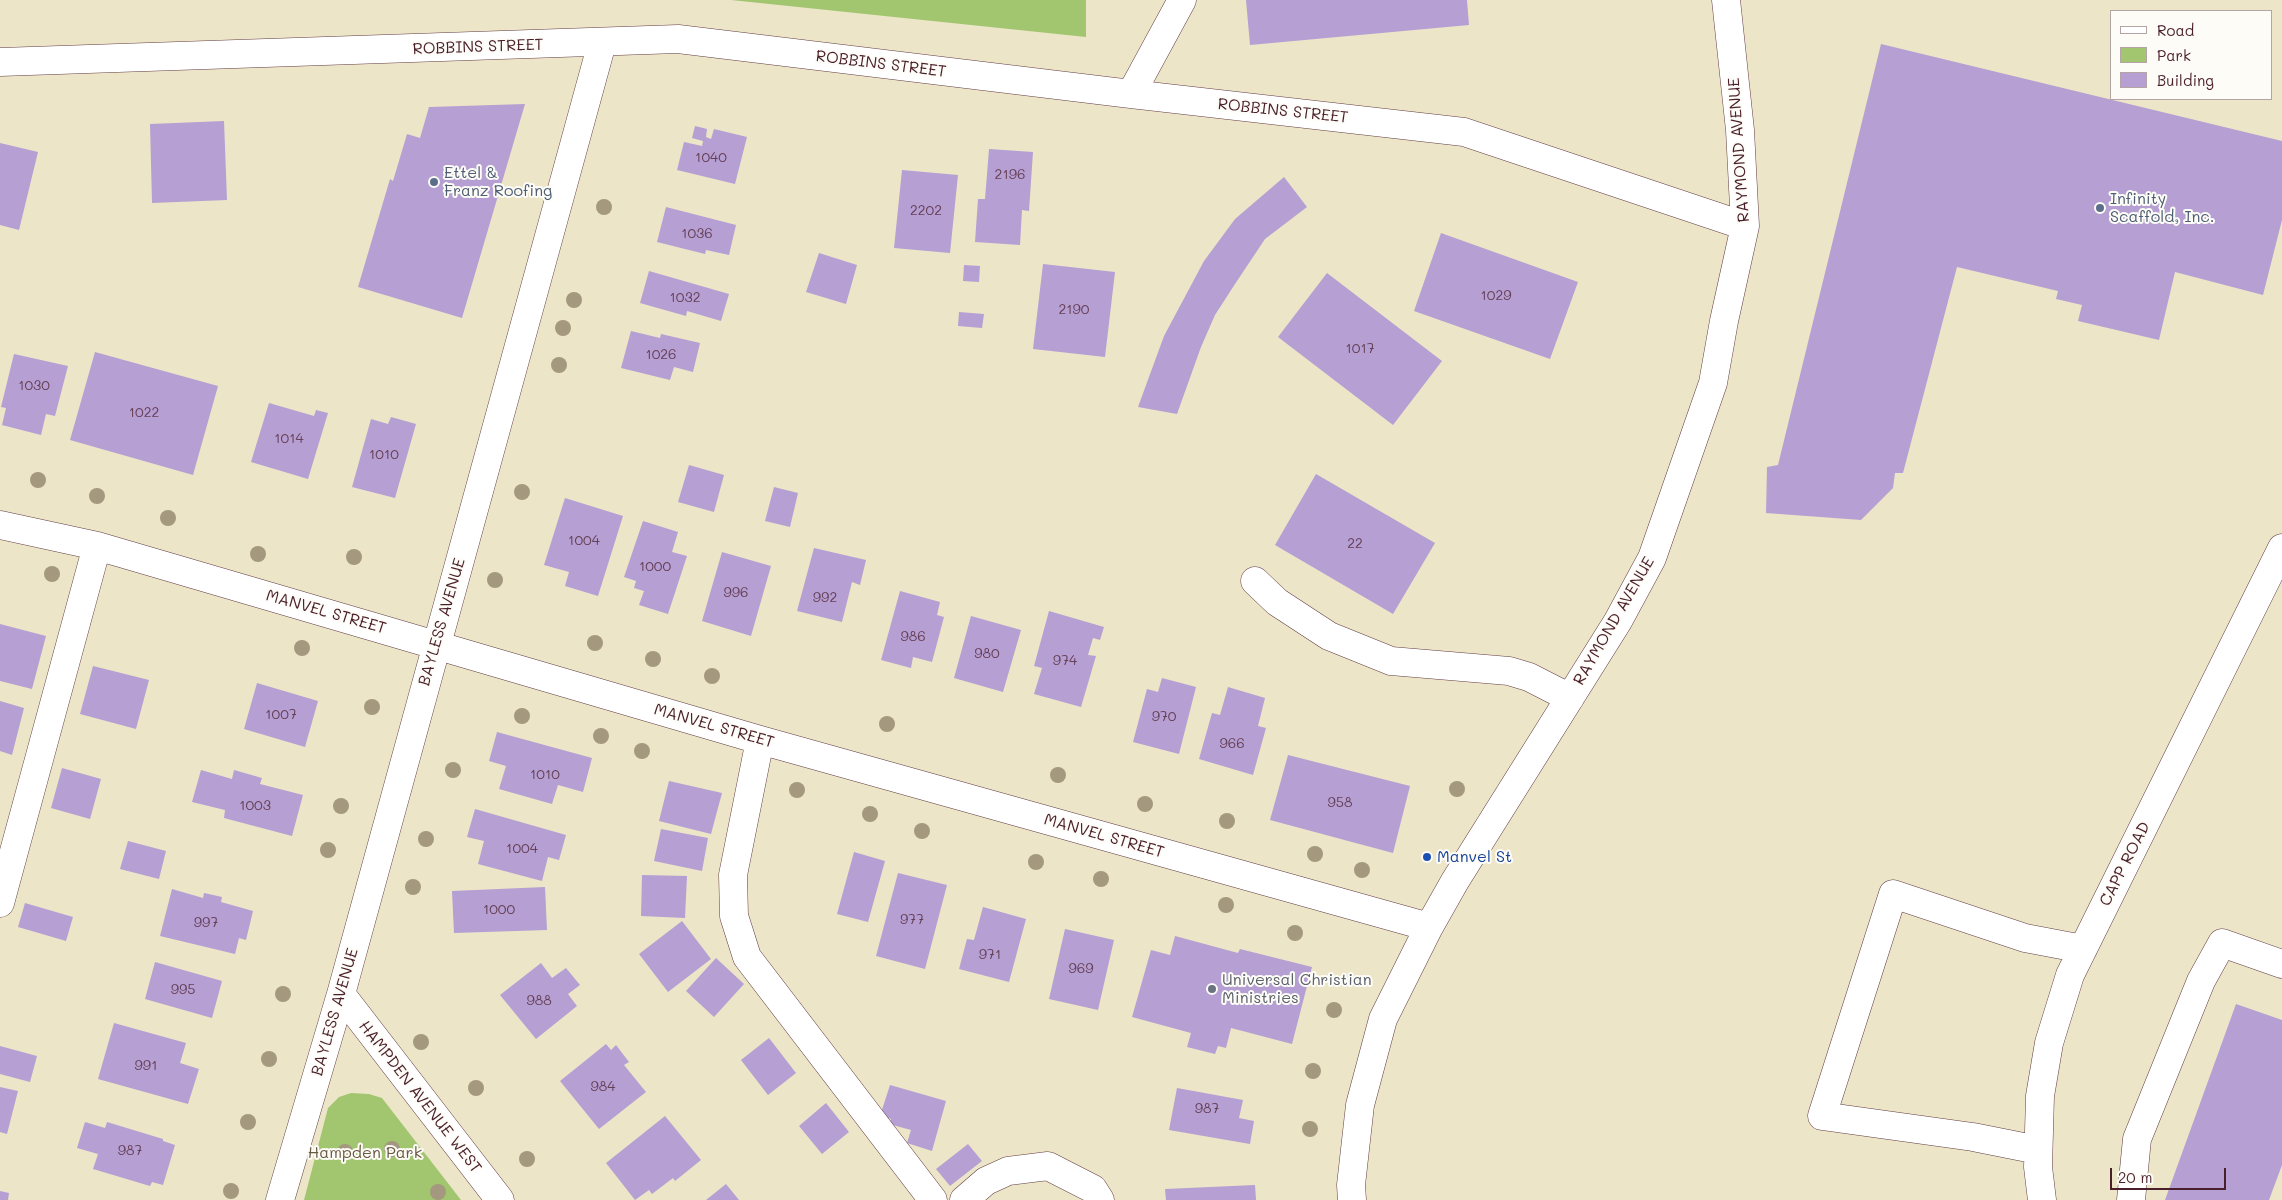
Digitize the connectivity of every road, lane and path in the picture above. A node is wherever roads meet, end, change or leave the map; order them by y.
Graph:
1 (1182, 0) edge
2 (1726, 0) edge
3 (602, 43) junction
4 (0, 62) edge
5 (1131, 94) junction
6 (1745, 226) junction
7 (0, 525) edge
8 (97, 546) junction
9 (2282, 548) edge
10 (1255, 581) dead end
11 (436, 644) junction
12 (1570, 698) junction
13 (760, 740) junction
14 (0, 902) edge
15 (1429, 928) junction
16 (2083, 949) junction
17 (2282, 964) edge
18 (341, 994) junction
19 (2038, 1150) junction
20 (280, 1200) edge
21 (500, 1200) edge
22 (933, 1200) edge
23 (964, 1200) edge
24 (1100, 1200) edge
25 (1352, 1200) edge
26 (2042, 1200) edge
27 (2131, 1200) edge

1 - 5 street
2 - 6 street, RAYMOND AVENUE
3 - 4 street, ROBBINS STREET
3 - 5 street, ROBBINS STREET
3 - 11 street, BAYLESS AVENUE
5 - 6 street, ROBBINS STREET
6 - 12 street, RAYMOND AVENUE
7 - 8 street, MANVEL STREET
8 - 11 street, MANVEL STREET
8 - 14 street
9 - 16 street, CAPP ROAD
10 - 12 street
11 - 13 street, MANVEL STREET
11 - 18 street, BAYLESS AVENUE
12 - 15 street, RAYMOND AVENUE
13 - 15 street, MANVEL STREET
13 - 22 street
15 - 25 street, RAYMOND AVENUE
16 - 19 street, CAPP ROAD
16 - 19 street
17 - 27 street
18 - 20 street, BAYLESS AVENUE
18 - 21 street, HAMPDEN AVENUE WEST
19 - 26 street, CAPP ROAD
23 - 24 street

